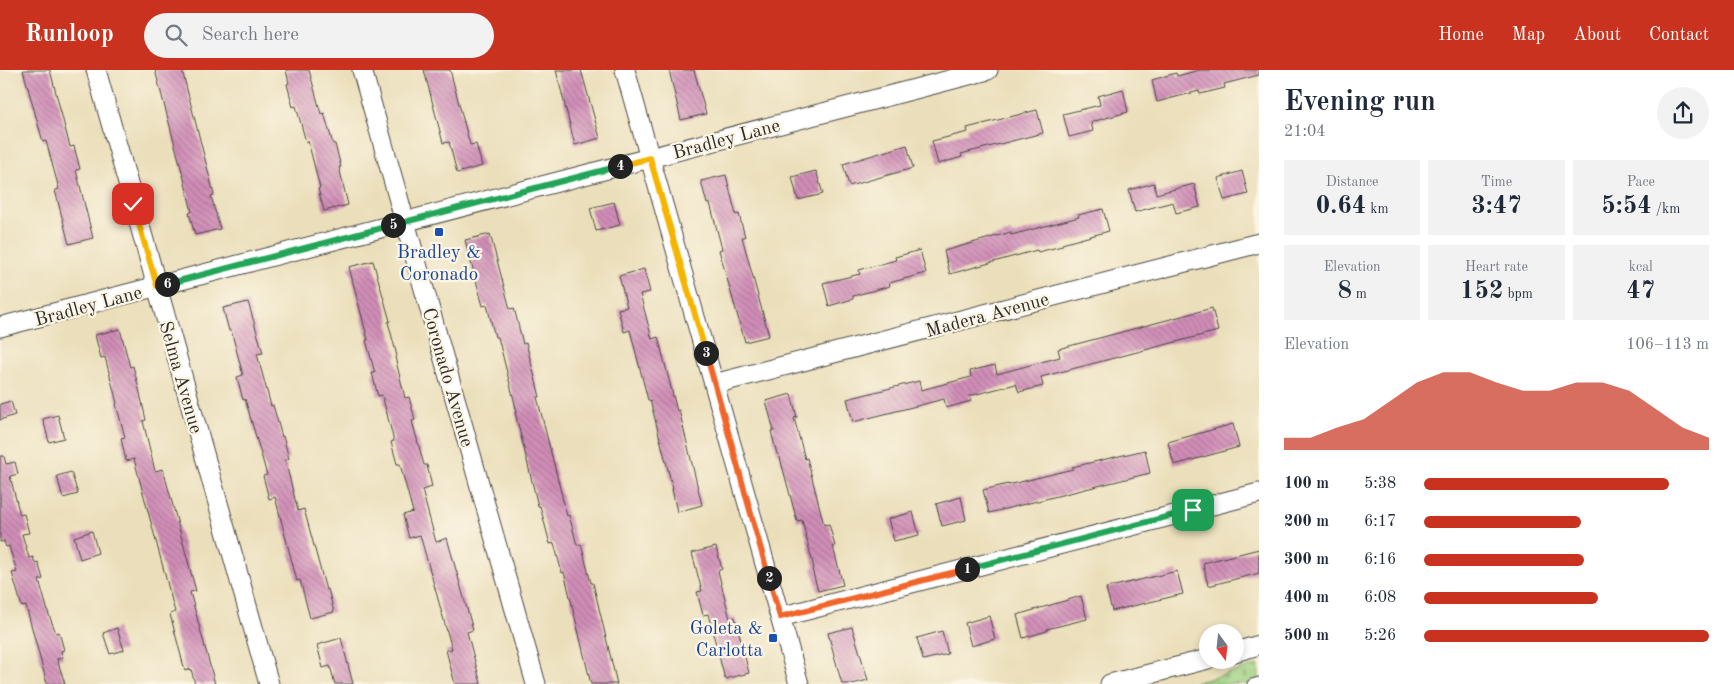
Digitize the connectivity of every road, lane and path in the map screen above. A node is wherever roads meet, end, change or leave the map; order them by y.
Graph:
1 (96, 70) edge
2 (362, 70) edge
3 (625, 70) edge
4 (988, 70) edge
5 (650, 158) junction
6 (405, 222) junction
7 (1259, 243) edge
8 (157, 286) junction
9 (0, 328) edge
10 (714, 384) junction
11 (1259, 493) edge
12 (780, 617) junction
13 (1259, 645) edge
14 (1244, 649) edge
15 (1199, 661) edge
16 (1259, 682) edge
17 (269, 684) edge
18 (536, 684) edge
19 (799, 684) edge
20 (1110, 684) edge
21 (1252, 684) edge

1 - 8 street, Selma Avenue
2 - 6 street, Coronado Avenue
3 - 5 street
4 - 5 street, Bradley Lane
5 - 6 street, Bradley Lane
5 - 10 street
6 - 8 street, Bradley Lane
6 - 18 street, Coronado Avenue
7 - 10 street, Madera Avenue
8 - 9 street, Bradley Lane
8 - 17 street, Selma Avenue
10 - 12 street
11 - 12 street
12 - 19 street
13 - 14 street
15 - 20 street
16 - 21 lane

